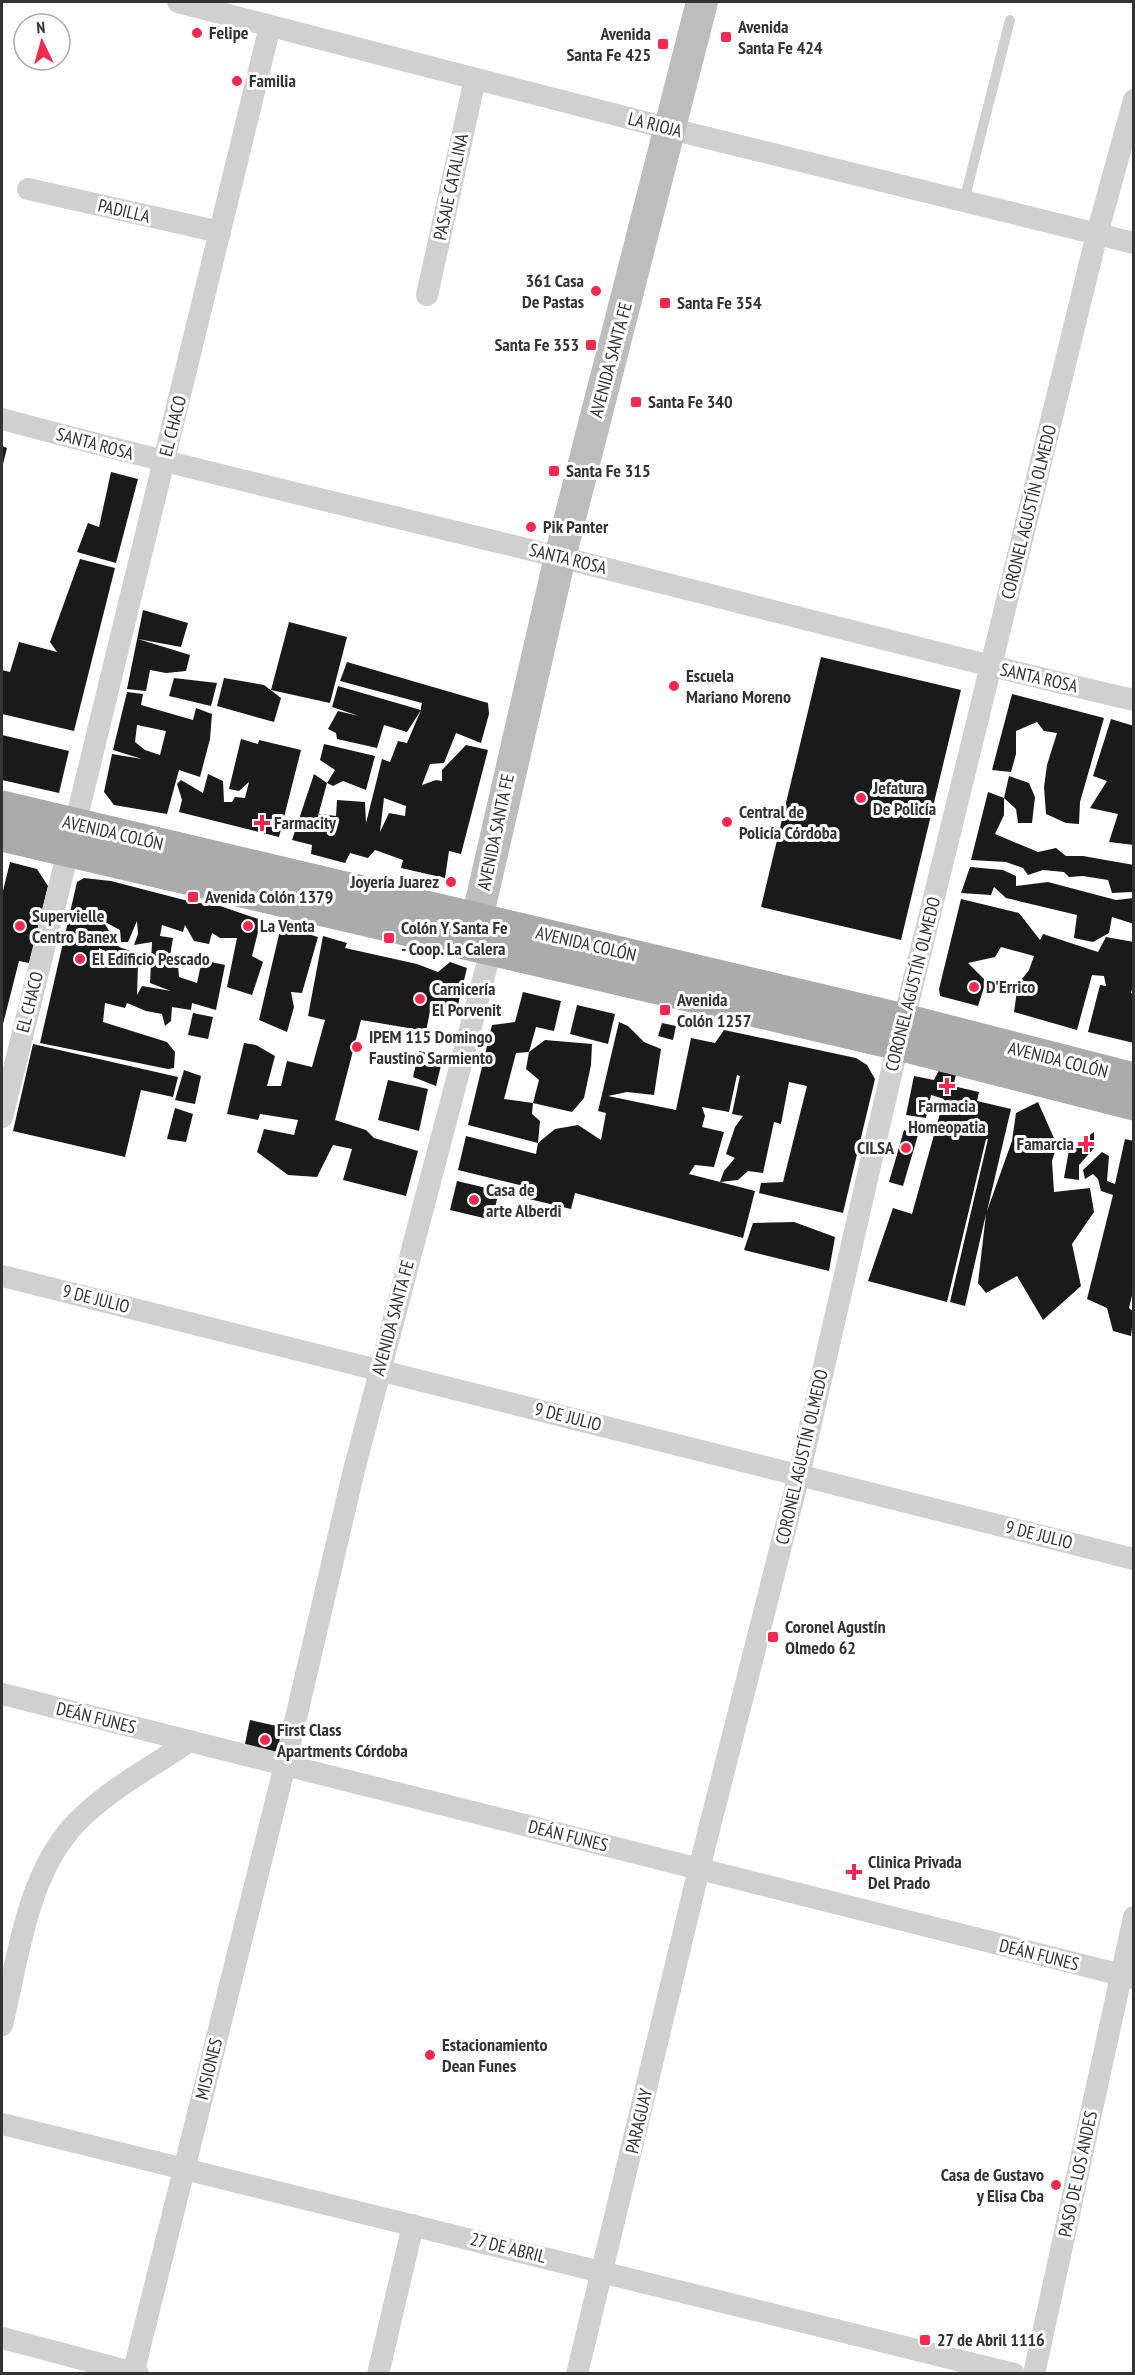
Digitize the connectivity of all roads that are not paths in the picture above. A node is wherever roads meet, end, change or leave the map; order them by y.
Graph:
1 (178, 2) edge
2 (702, 2) edge
3 (1010, 20) dead end
4 (270, 26) junction
5 (475, 79) junction
6 (1134, 100) edge
7 (671, 129) junction
8 (28, 189) dead end
9 (964, 201) junction
10 (220, 232) junction
11 (1097, 234) junction
12 (1134, 243) edge
13 (427, 295) dead end
14 (2, 419) edge
15 (164, 463) junction
16 (560, 557) junction
17 (992, 668) junction
18 (1134, 700) edge
19 (2, 807) edge
20 (2, 836) edge
21 (71, 839) junction
22 (477, 919) junction
23 (491, 950) junction
24 (901, 1032) junction
25 (1134, 1079) edge
26 (1134, 1104) edge
27 (2, 1117) edge
28 (2, 1276) edge
29 (380, 1370) junction
30 (799, 1475) junction
31 (1134, 1559) edge
32 (2, 1694) edge
33 (190, 1741) junction
34 (285, 1765) junction
35 (699, 1869) junction
36 (1134, 1917) edge
37 (1127, 1977) edge
38 (2, 2025) edge
39 (2, 2124) edge
40 (184, 2169) junction
41 (412, 2225) junction
42 (603, 2271) junction
43 (2, 2338) edge
44 (135, 2373) edge
45 (378, 2373) edge
46 (577, 2373) edge
47 (1014, 2373) edge
48 (1034, 2373) edge

1 - 4 street, LA RIOJA
2 - 7 main road, AVENIDA SANTA FE
3 - 9 lane
4 - 5 street, LA RIOJA
4 - 10 street, EL CHACO
5 - 7 street, LA RIOJA
5 - 13 street, PASAJE CATALINA
6 - 11 street, CORONEL AGUSTÍN OLMEDO
7 - 9 street, LA RIOJA
7 - 16 main road, AVENIDA SANTA FE
8 - 10 street, PADILLA
9 - 11 street, LA RIOJA
10 - 15 street, EL CHACO
11 - 12 street, LA RIOJA
11 - 17 street, CORONEL AGUSTÍN OLMEDO
14 - 15 street, SANTA ROSA
15 - 16 street, SANTA ROSA
15 - 21 street, EL CHACO
16 - 17 street, SANTA ROSA
16 - 22 main road, AVENIDA SANTA FE
17 - 18 street, SANTA ROSA
17 - 24 street, CORONEL AGUSTÍN OLMEDO
19 - 21 main road, AVENIDA COLÓN
20 - 21 main road, AVENIDA COLÓN
21 - 22 main road, AVENIDA COLÓN
21 - 23 main road, AVENIDA COLÓN
21 - 27 street, EL CHACO
22 - 23 main road
22 - 24 main road, AVENIDA COLÓN
23 - 24 main road, AVENIDA COLÓN
23 - 29 street, AVENIDA SANTA FE
24 - 25 main road, AVENIDA COLÓN
24 - 26 main road, AVENIDA COLÓN
24 - 30 street, CORONEL AGUSTÍN OLMEDO
28 - 29 street, 9 DE JULIO
29 - 30 street, 9 DE JULIO
29 - 34 street, AVENIDA SANTA FE
30 - 31 street, 9 DE JULIO
30 - 35 street, CORONEL AGUSTÍN OLMEDO
32 - 33 street, DEÁN FUNES
33 - 34 street, DEÁN FUNES
33 - 38 street
34 - 35 street, DEÁN FUNES
34 - 40 street, MISIONES
35 - 37 street, DEÁN FUNES
35 - 42 street, PARAGUAY
36 - 37 street, PASO DE LOS ANDES
37 - 48 street, PASO DE LOS ANDES
39 - 40 street, 27 DE ABRIL
40 - 41 street, 27 DE ABRIL
40 - 44 street, MISIONES
41 - 42 street, 27 DE ABRIL
41 - 45 street
42 - 46 street, PARAGUAY
42 - 47 street, 27 DE ABRIL
43 - 44 street

